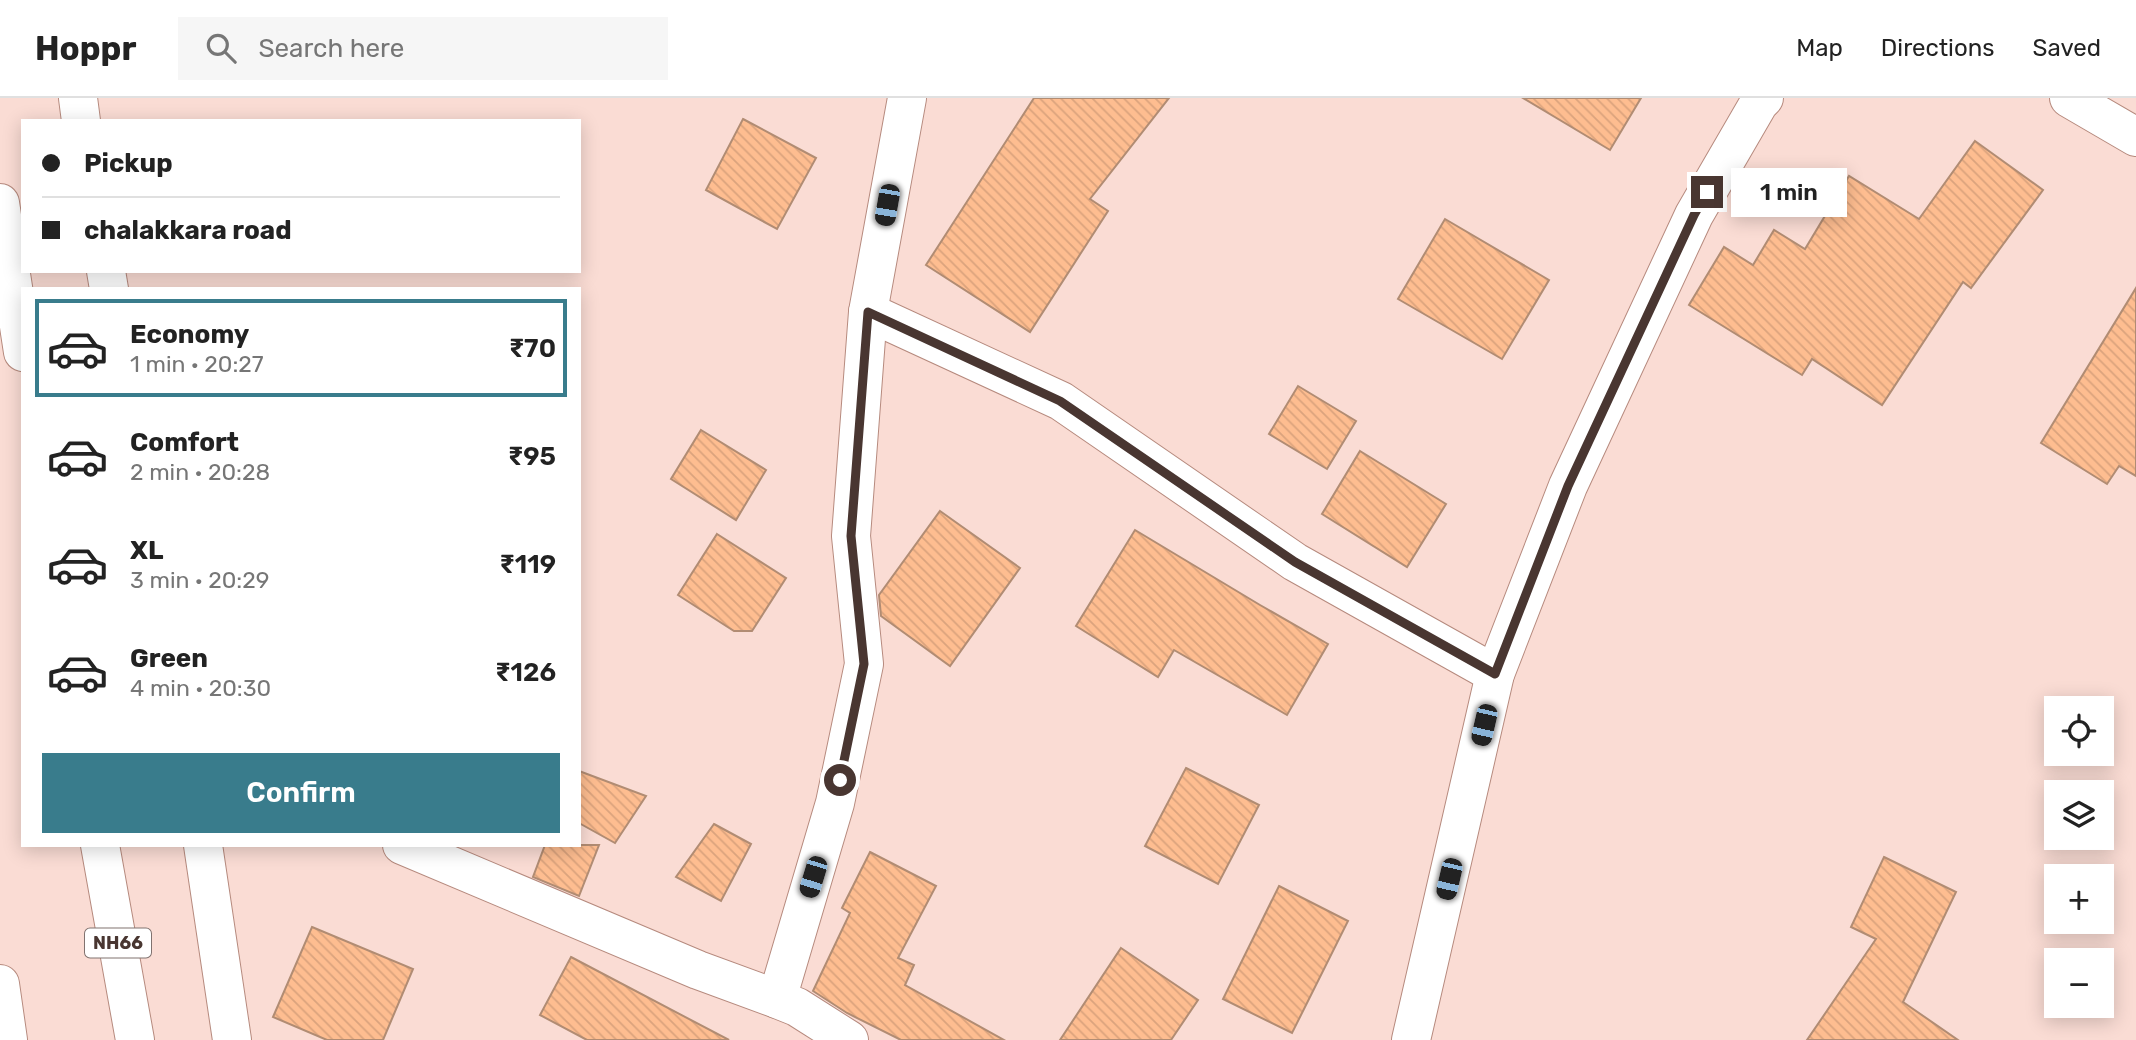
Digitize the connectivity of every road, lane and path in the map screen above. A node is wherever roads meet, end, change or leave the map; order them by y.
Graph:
1 (78, 98) edge
2 (907, 98) edge
3 (1764, 98) edge
4 (2069, 98) edge
5 (81, 119) edge
6 (2136, 136) edge
7 (0, 203) edge
8 (868, 312) junction
9 (21, 339) edge
10 (1495, 674) junction
11 (100, 847) edge
12 (203, 847) edge
13 (407, 847) edge
14 (0, 985) edge
15 (777, 999) junction
16 (8, 1040) edge
17 (135, 1040) edge
18 (232, 1040) edge
19 (849, 1040) edge
20 (1411, 1040) edge

1 - 5 main road
2 - 8 main road
3 - 10 main road
4 - 6 main road
7 - 9 main road
8 - 10 main road
8 - 15 main road
10 - 20 main road
11 - 17 main road, NH66
12 - 18 main road
13 - 15 main road
14 - 16 main road
15 - 19 main road

